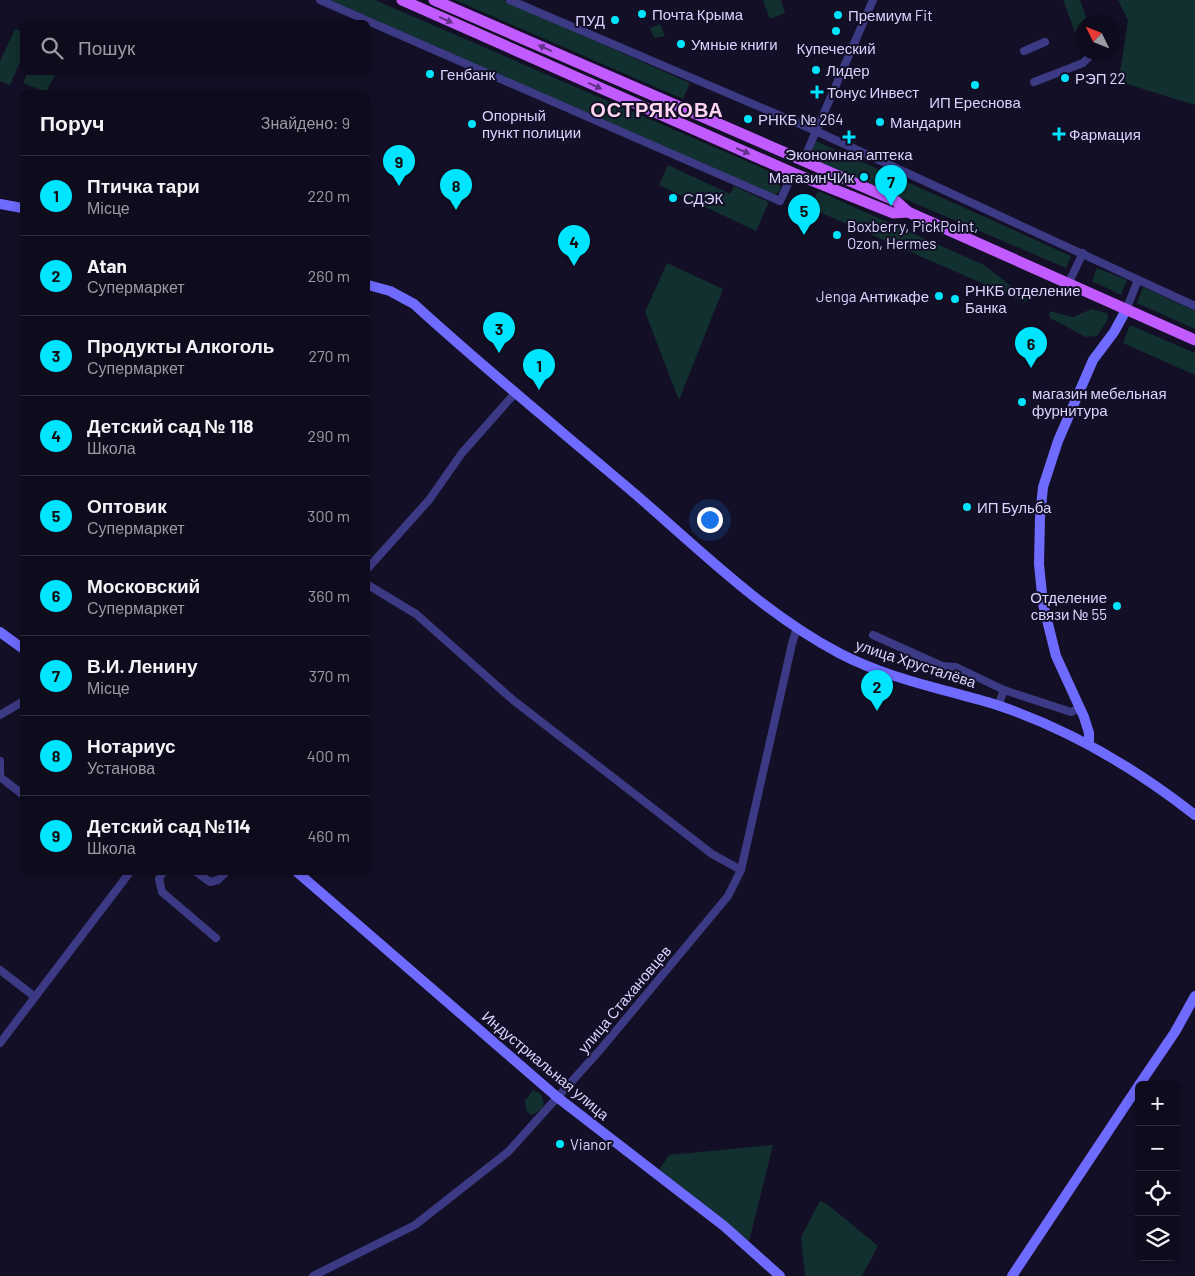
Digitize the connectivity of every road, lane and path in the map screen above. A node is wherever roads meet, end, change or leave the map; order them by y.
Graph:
1 (320, 0) edge
2 (402, 0) edge
3 (434, 0) edge
4 (510, 0) edge
5 (873, 0) edge
6 (366, 20) edge
7 (370, 22) edge
8 (1045, 42) dead end
9 (1024, 51) dead end
10 (1086, 60) edge
11 (1034, 82) dead end
12 (816, 131) junction
13 (803, 161) junction
14 (793, 173) junction
15 (0, 204) edge
16 (20, 208) edge
17 (908, 212) junction
18 (1082, 253) junction
19 (1138, 280) junction
20 (1068, 284) junction
21 (370, 286) edge
22 (1195, 306) edge
23 (1126, 310) junction
24 (1195, 340) edge
25 (516, 392) junction
26 (370, 566) edge
27 (370, 586) edge
28 (798, 627) junction
29 (0, 632) edge
30 (873, 635) dead end
31 (20, 647) edge
32 (1004, 690) junction
33 (20, 703) edge
34 (998, 706) junction
35 (1080, 708) junction
36 (0, 715) edge
37 (1089, 745) junction
38 (0, 761) edge
39 (0, 778) edge
40 (20, 793) edge
41 (1195, 815) edge
42 (740, 870) junction
43 (128, 875) edge
44 (161, 875) edge
45 (200, 875) edge
46 (223, 875) edge
47 (300, 875) edge
48 (216, 938) dead end
49 (0, 970) edge
50 (1195, 996) edge
51 (35, 997) junction
52 (0, 1043) edge
53 (1142, 1081) edge
54 (1135, 1091) edge
55 (557, 1097) junction
56 (313, 1276) edge
57 (780, 1276) edge
58 (1012, 1276) edge

1 - 6 street
2 -> 14 main road
13 -> 3 main road
4 - 12 street
5 - 12 street
7 - 14 street
8 - 9 street
10 - 11 street
12 - 13 street
12 - 18 street
13 - 17 main road
14 - 17 main road
15 - 16 main road
17 - 20 main road
18 - 19 street
18 - 20 street
19 - 22 street
19 - 23 street
20 - 23 main road
21 - 25 main road, улица Хрусталёва
23 - 24 main road
23 - 35 main road
25 - 26 street
25 - 28 main road, улица Хрусталёва
27 - 42 street
28 - 34 main road, улица Хрусталёва
28 - 42 street, улица Стахановцев
29 - 31 main road
30 - 32 street
32 - 34 street
32 - 35 street
33 - 36 street
34 - 37 main road, улица Хрусталёва
35 - 37 main road
37 - 41 main road, улица Хрусталёва
38 - 39 street
39 - 40 street
42 - 55 street, улица Стахановцев
43 - 51 street
44 - 48 street
45 - 46 street
47 - 55 main road, Индустриальная улица
49 - 51 street
50 - 53 main road
51 - 52 street
54 - 58 main road
55 - 56 street, улица Стахановцев
55 - 57 main road, Индустриальная улица

